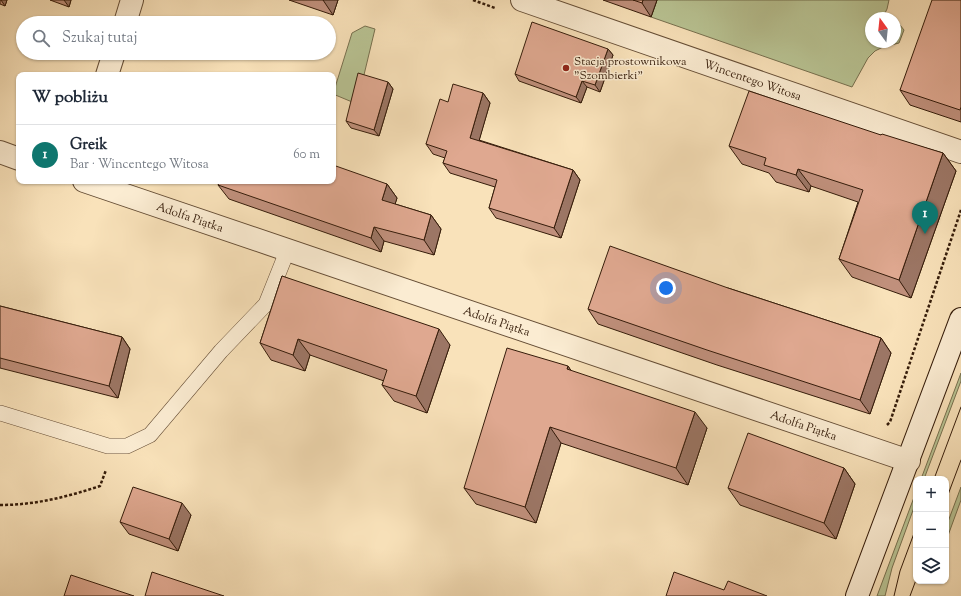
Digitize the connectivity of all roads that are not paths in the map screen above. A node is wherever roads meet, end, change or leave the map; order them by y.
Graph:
1 (132, 0) edge
2 (522, 0) edge
3 (127, 16) edge
4 (112, 60) edge
5 (108, 72) edge
6 (0, 152) edge
7 (961, 152) edge
8 (16, 158) edge
9 (93, 184) edge
10 (288, 249) junction
11 (961, 319) edge
12 (0, 413) edge
13 (909, 461) junction
14 (858, 596) edge

1 - 3 street
2 - 7 street, Wincentego Witosa
4 - 5 street
6 - 8 street
9 - 10 street, Adolfa Piątka
10 - 12 lane
10 - 13 street, Adolfa Piątka
11 - 13 street
13 - 14 street

